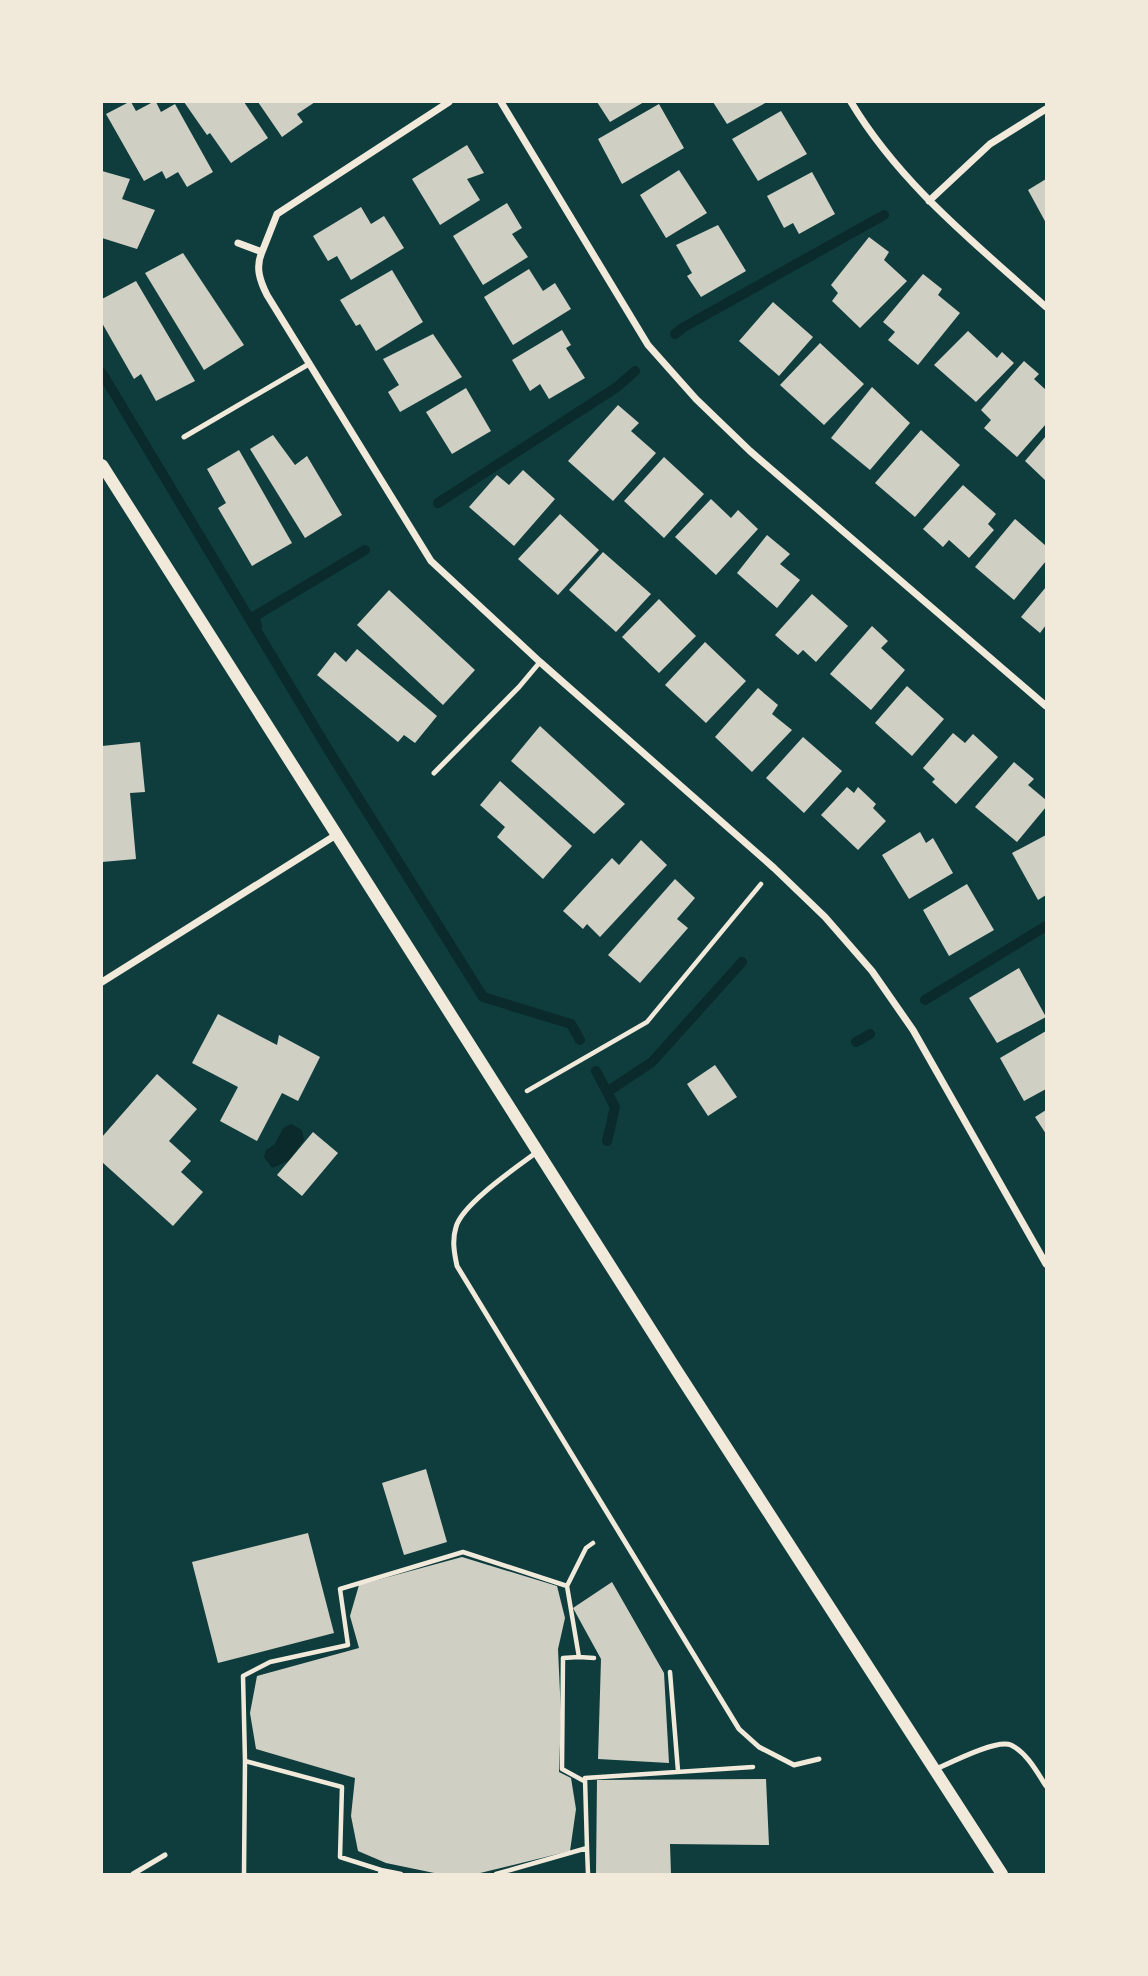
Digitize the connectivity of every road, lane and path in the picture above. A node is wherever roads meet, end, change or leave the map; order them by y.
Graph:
1 (449, 102) edge
2 (501, 102) edge
3 (851, 102) edge
4 (1046, 109) edge
5 (929, 201) junction
6 (238, 243) dead end
7 (262, 251) junction
8 (1046, 307) edge
9 (309, 364) junction
10 (184, 437) dead end
11 (102, 465) edge
12 (540, 662) junction
13 (1046, 706) edge
14 (434, 773) dead end
15 (336, 835) junction
16 (774, 868) junction
17 (102, 982) edge
18 (527, 1091) dead end
19 (537, 1152) junction
20 (1046, 1264) edge
21 (593, 1543) dead end
22 (568, 1586) junction
23 (579, 1657) junction
24 (594, 1658) dead end
25 (670, 1672) dead end
26 (819, 1759) dead end
27 (245, 1761) junction
28 (754, 1767) dead end
29 (934, 1769) junction
30 (678, 1771) junction
31 (584, 1781) junction
32 (1046, 1786) edge
33 (587, 1848) junction
34 (165, 1855) dead end
35 (381, 1872) edge
36 (133, 1874) edge
37 (244, 1874) edge
38 (401, 1874) edge
39 (496, 1874) edge
40 (588, 1874) edge
41 (1002, 1874) edge

1 - 7 street
2 - 13 street
3 - 5 street
4 - 5 street
5 - 8 street
6 - 7 street
7 - 9 street
9 - 10 lane
9 - 12 street
11 - 15 street
12 - 14 lane
12 - 16 street
15 - 17 street
15 - 19 street
16 - 18 path
16 - 20 street
19 - 26 lane
19 - 29 street
21 - 22 path
22 - 23 path
22 - 27 path
23 - 24 path
23 - 31 path
25 - 30 path
27 - 35 path
27 - 37 path
28 - 30 path
29 - 32 lane
29 - 41 street
30 - 31 path
31 - 33 path
33 - 39 path
33 - 40 path
34 - 36 lane
35 - 38 path

